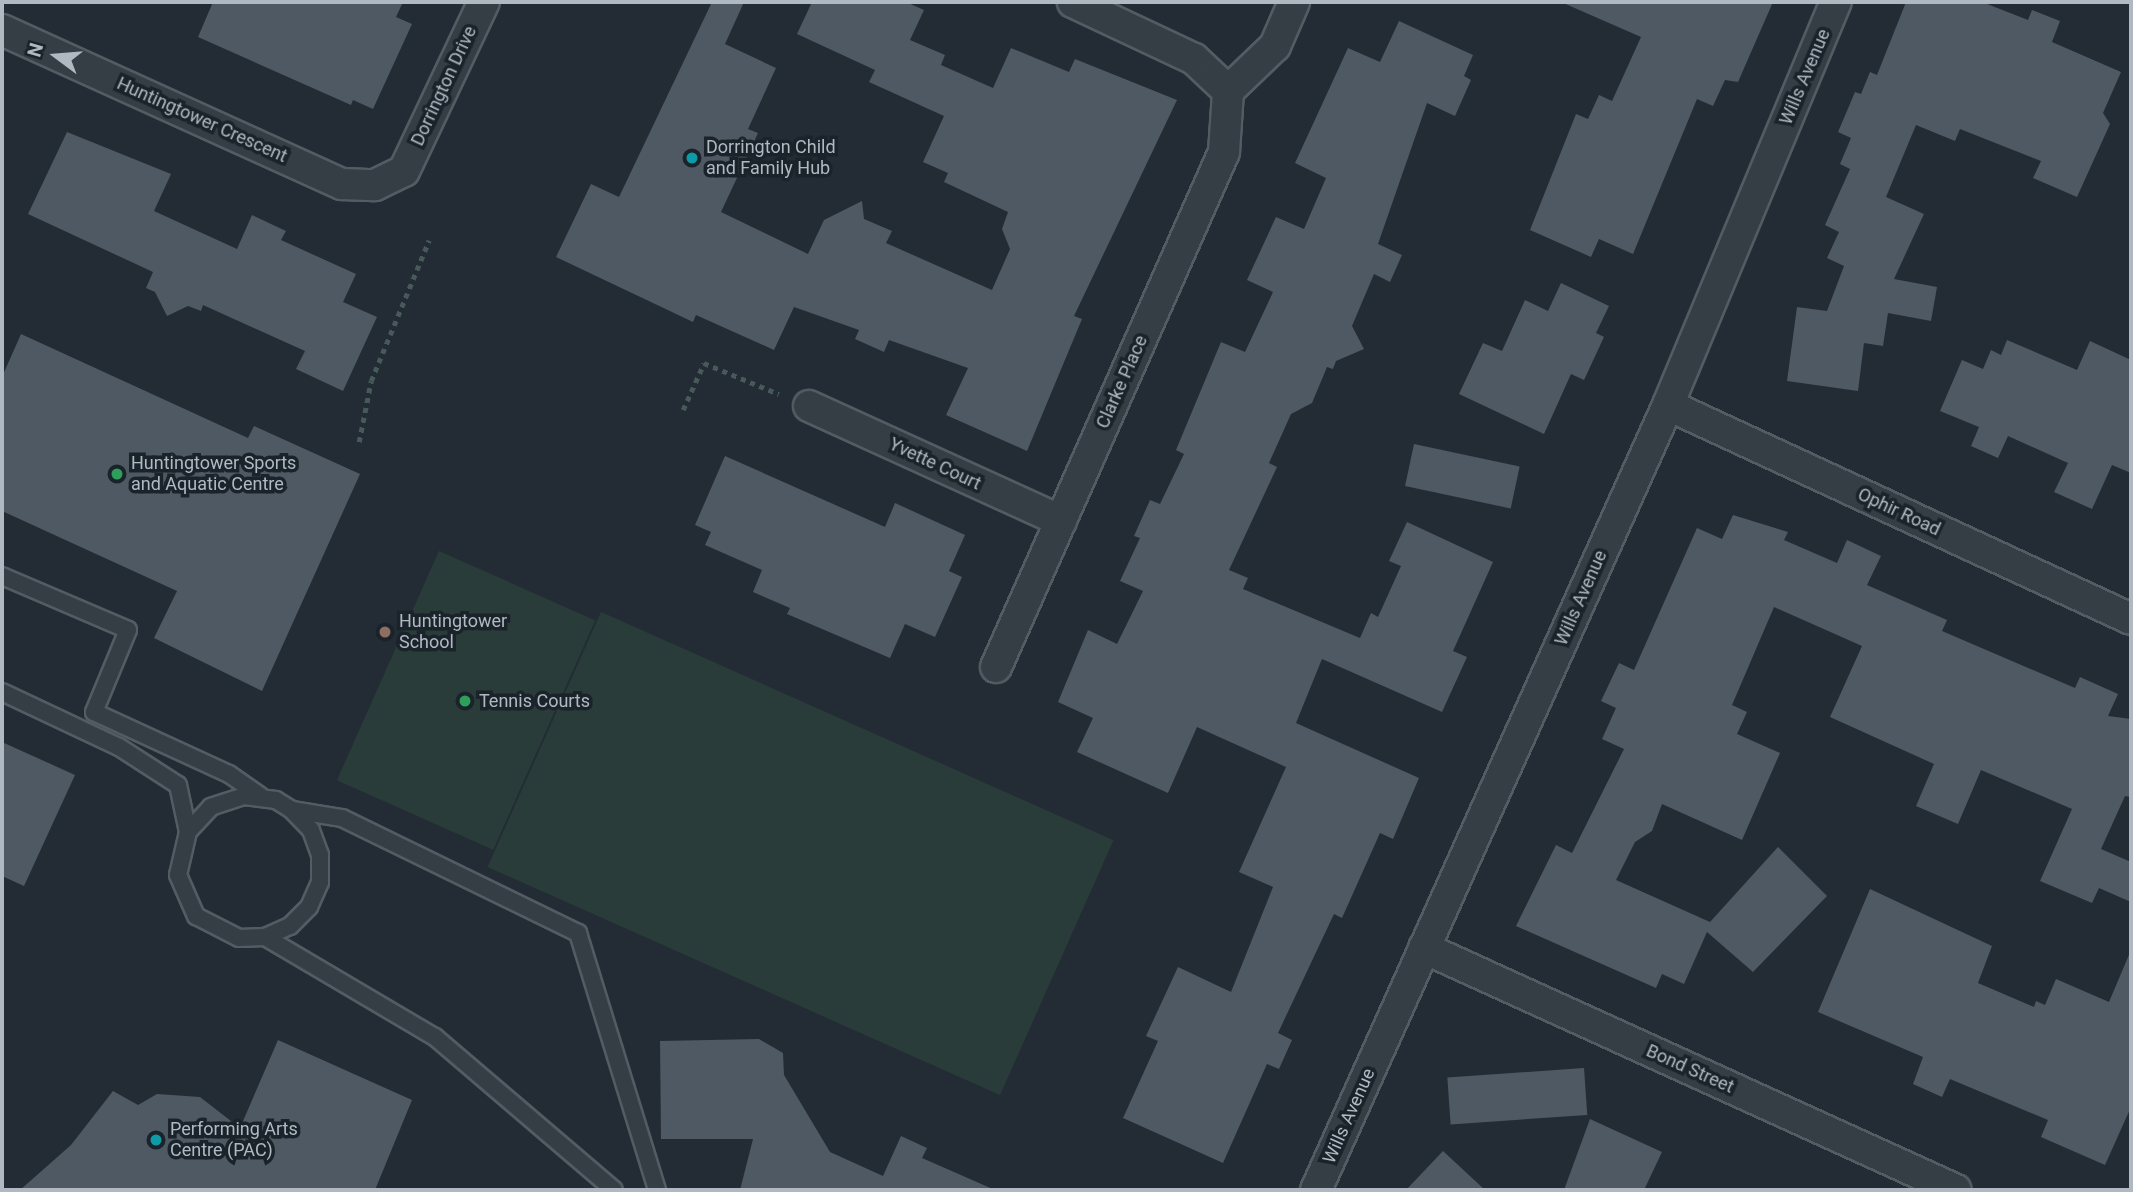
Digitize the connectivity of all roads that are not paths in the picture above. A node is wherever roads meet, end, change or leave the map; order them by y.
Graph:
1 (484, 2) edge
2 (1073, 2) edge
3 (1294, 2) edge
4 (1836, 2) edge
5 (2, 30) edge
6 (1228, 91) junction
7 (404, 171) joint
8 (1668, 405) junction
9 (809, 406) road end
10 (1061, 521) junction
11 (2, 576) edge
12 (2131, 618) edge
13 (996, 667) dead end
14 (2, 692) edge
15 (260, 796) junction
16 (292, 810) junction
17 (188, 832) junction
18 (265, 937) junction
19 (1424, 948) junction
20 (614, 1190) edge
21 (657, 1190) edge
22 (1315, 1190) edge
23 (1956, 1190) edge

1 - 7 street, Dorrington Drive
2 - 6 street
3 - 6 street
4 - 8 street, Wills Avenue
5 - 7 street, Huntingtower Crescent
6 - 10 street, Clarke Place
8 - 12 street, Ophir Road
8 - 19 street, Wills Avenue
9 - 10 street, Yvette Court
10 - 13 street, Clarke Place
11 - 15 lane
14 - 17 lane
15 - 16 lane
15 - 17 lane
16 - 18 lane
16 - 21 lane
17 - 18 lane
18 - 20 lane
19 - 22 street, Wills Avenue
19 - 23 street, Bond Street

